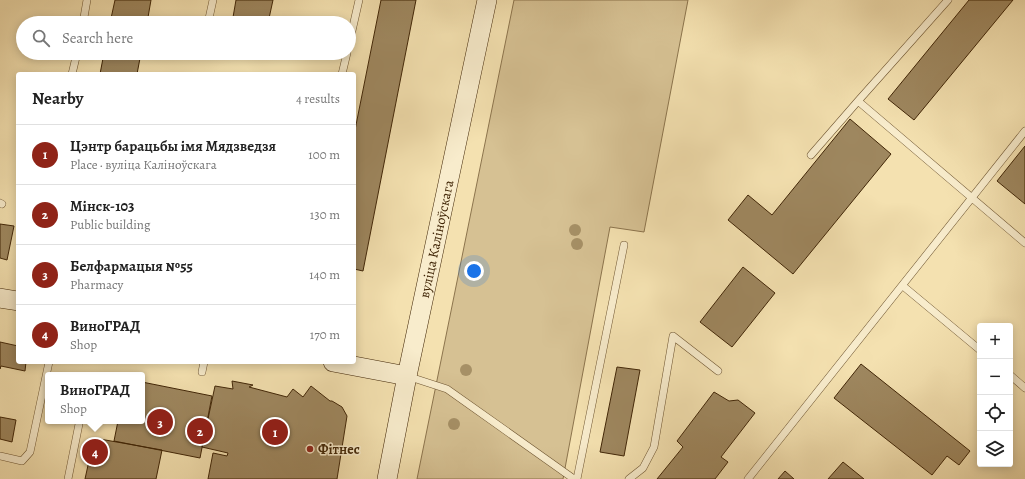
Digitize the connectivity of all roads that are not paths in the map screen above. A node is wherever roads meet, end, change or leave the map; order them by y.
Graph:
1 (87, 0) edge
2 (212, 0) edge
3 (359, 0) edge
4 (487, 0) edge
5 (948, 0) edge
6 (84, 16) edge
7 (209, 16) edge
8 (355, 16) edge
9 (75, 60) edge
10 (345, 60) edge
11 (72, 72) edge
12 (342, 72) edge
13 (858, 100) junction
14 (1025, 131) edge
15 (811, 155) dead end
16 (972, 198) junction
17 (1025, 243) edge
18 (624, 245) dead end
19 (903, 286) junction
20 (0, 298) edge
21 (16, 301) edge
22 (977, 348) edge
23 (204, 364) edge
24 (344, 364) edge
25 (718, 371) dead end
26 (202, 372) dead end
27 (407, 376) junction
28 (45, 377) edge
29 (1013, 378) edge
30 (1025, 388) edge
31 (78, 424) dead end
32 (0, 456) edge
33 (68, 479) edge
34 (387, 479) edge
35 (574, 479) edge
36 (577, 479) edge
37 (629, 479) edge
38 (748, 479) edge

1 - 6 lane
2 - 7 lane
3 - 8 lane
4 - 27 main road, вуліца Каліноўскага
5 - 13 lane
9 - 11 lane
10 - 12 lane
13 - 15 lane
13 - 16 lane
14 - 16 lane
16 - 17 lane
16 - 19 lane
18 - 36 lane
19 - 22 lane
19 - 38 lane
20 - 21 main road
23 - 26 lane
24 - 27 main road
25 - 37 lane
27 - 34 main road, вуліца Каліноўскага
27 - 35 lane
28 - 32 lane
29 - 30 lane
31 - 33 lane

